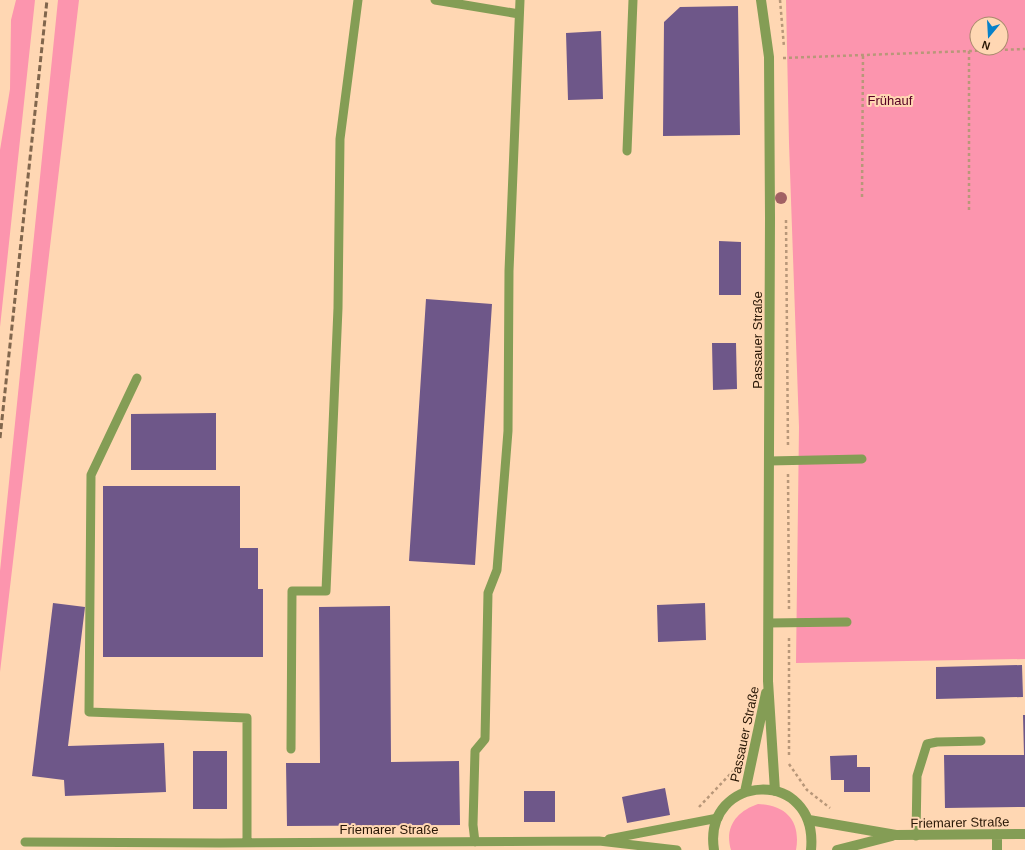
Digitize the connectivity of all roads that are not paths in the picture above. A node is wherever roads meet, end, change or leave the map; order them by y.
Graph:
1 (358, 0) edge
2 (434, 0) edge
3 (520, 0) edge
4 (633, 0) edge
5 (761, 0) edge
6 (520, 14) junction
7 (627, 151) dead end
8 (136, 378) dead end
9 (862, 459) dead end
10 (769, 461) junction
11 (847, 622) dead end
12 (769, 623) junction
13 (768, 681) junction
14 (981, 741) dead end
15 (291, 749) dead end
16 (775, 791) junction
17 (745, 792) junction
18 (718, 818) junction
19 (809, 820) junction
20 (997, 834) junction
21 (1025, 834) edge
22 (896, 835) junction
23 (916, 836) junction
24 (599, 841) junction
25 (25, 842) dead end
26 (475, 842) junction
27 (248, 843) junction
28 (45, 846) edge
29 (219, 847) edge
30 (677, 850) edge
31 (714, 850) edge
32 (811, 850) edge
33 (837, 850) edge
34 (997, 850) edge

1 - 15 lane
2 - 6 lane
3 - 6 lane
4 - 7 lane
5 - 10 street, Passauer Straße
6 - 26 lane
8 - 27 lane
9 - 10 lane
10 - 12 street, Passauer Straße
11 - 12 lane
12 - 13 street, Passauer Straße
13 - 16 street, Passauer Straße
13 - 17 street, Passauer Straße
14 - 23 lane
16 - 17 street
16 - 19 street
17 - 18 street
18 - 24 lane
18 - 31 street
19 - 22 street, Friemarer Straße
19 - 32 street
20 - 21 street, Friemarer Straße
20 - 23 street, Friemarer Straße
20 - 34 street
22 - 23 street, Friemarer Straße
22 - 33 street, Friemarer Straße
24 - 26 lane, Friemarer Straße
24 - 30 lane
25 - 28 lane, Friemarer Straße
26 - 27 lane, Friemarer Straße
27 - 29 lane, Friemarer Straße
28 - 29 lane, Friemarer Straße

